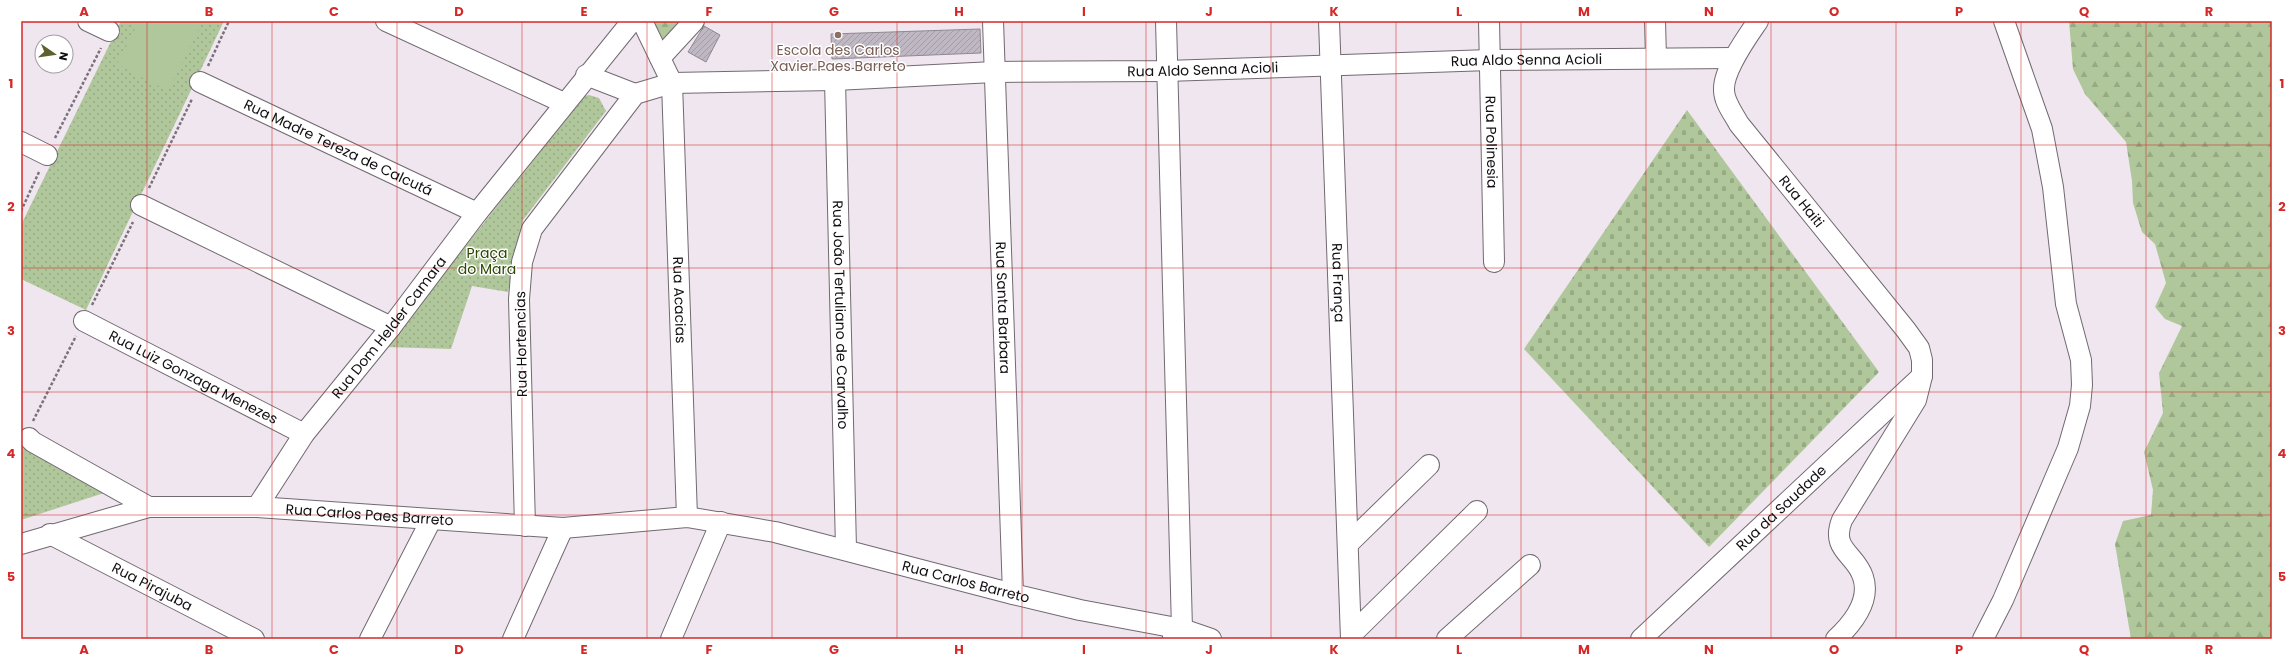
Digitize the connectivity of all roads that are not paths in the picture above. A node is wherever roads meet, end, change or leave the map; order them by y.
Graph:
1 (88, 21) edge
2 (386, 21) edge
3 (632, 21) edge
4 (642, 21) edge
5 (694, 21) edge
6 (993, 21) edge
7 (1166, 21) edge
8 (1329, 21) edge
9 (1489, 21) edge
10 (1655, 21) edge
11 (1758, 21) edge
12 (2004, 21) edge
13 (110, 31) road end
14 (660, 58) junction
15 (1656, 58) junction
16 (1734, 58) junction
17 (1490, 60) junction
18 (1330, 64) junction
19 (1166, 71) junction
20 (994, 72) junction
21 (586, 75) junction
22 (835, 80) junction
23 (200, 82) road end
24 (672, 83) junction
25 (635, 94) junction
26 (564, 103) junction
27 (21, 142) edge
28 (47, 155) road end
29 (141, 205) dead end
30 (476, 213) junction
31 (1494, 262) dead end
32 (84, 321) road end
33 (391, 327) junction
34 (1922, 376) junction
35 (304, 434) junction
36 (29, 438) road end
37 (1429, 465) dead end
38 (149, 507) junction
39 (257, 507) junction
40 (1477, 511) dead end
41 (687, 517) junction
42 (431, 520) junction
43 (721, 522) junction
44 (525, 526) junction
45 (562, 528) junction
46 (50, 534) junction
47 (21, 544) edge
48 (1348, 544) junction
49 (846, 549) junction
50 (1530, 565) dead end
51 (1013, 594) junction
52 (1176, 634) edge
53 (1351, 637) edge
54 (254, 639) edge
55 (370, 639) edge
56 (513, 639) edge
57 (671, 639) edge
58 (1211, 639) edge
59 (1446, 639) edge
60 (1641, 639) edge
61 (1836, 639) edge
62 (1983, 639) edge

1 - 13 street
2 - 26 street
3 - 21 street, Rua Dom Helder Camara
4 - 14 street
5 - 14 street
6 - 20 street, Rua Santa Barbara
7 - 19 street
8 - 18 street, Rua França
9 - 17 street, Rua Polinesia
10 - 15 street
11 - 16 street, Rua Haiti
12 - 62 street
14 - 24 street
15 - 16 street, Rua Aldo Senna Acioli
15 - 17 street, Rua Aldo Senna Acioli
16 - 34 street, Rua Haiti
17 - 18 street, Rua Aldo Senna Acioli
17 - 31 street, Rua Polinesia
18 - 19 street, Rua Aldo Senna Acioli
18 - 48 street, Rua França
19 - 20 street, Rua Aldo Senna Acioli
19 - 52 street
20 - 22 street, Rua Aldo Senna Acioli
20 - 51 street, Rua Santa Barbara
21 - 25 street
21 - 26 street, Rua Dom Helder Camara
22 - 24 street, Rua Aldo Senna Acioli
22 - 49 street, Rua João Tertuliano de Carvalho
23 - 30 street, Rua Madre Tereza de Calcutá
24 - 25 street
24 - 41 street, Rua Acacias
25 - 44 street, Rua Hortencias
26 - 30 street, Rua Dom Helder Camara
27 - 28 street
29 - 33 street
30 - 33 street, Rua Dom Helder Camara
32 - 35 street, Rua Luiz Gonzaga Menezes
33 - 35 street, Rua Dom Helder Camara
34 - 60 street, Rua da Saudade
34 - 61 street
35 - 39 street, Rua Dom Helder Camara
36 - 38 street
37 - 48 street
38 - 39 street, Rua Carlos Paes Barreto
38 - 46 street, Rua Carlos Paes Barreto
39 - 42 street, Rua Carlos Paes Barreto
40 - 53 street
41 - 43 street, Rua Carlos Paes Barreto
41 - 45 street, Rua Carlos Paes Barreto
42 - 44 street, Rua Carlos Paes Barreto
42 - 55 street
43 - 49 street, Rua Carlos Barreto
43 - 57 street
44 - 45 street, Rua Carlos Paes Barreto
45 - 56 street
46 - 47 street, Rua Carlos Paes Barreto
46 - 54 street, Rua Pirajuba
48 - 53 street, Rua França
49 - 51 street, Rua Carlos Barreto
50 - 59 street
51 - 52 street, Rua Carlos Barreto
52 - 58 street, Rua Carlos Barreto

